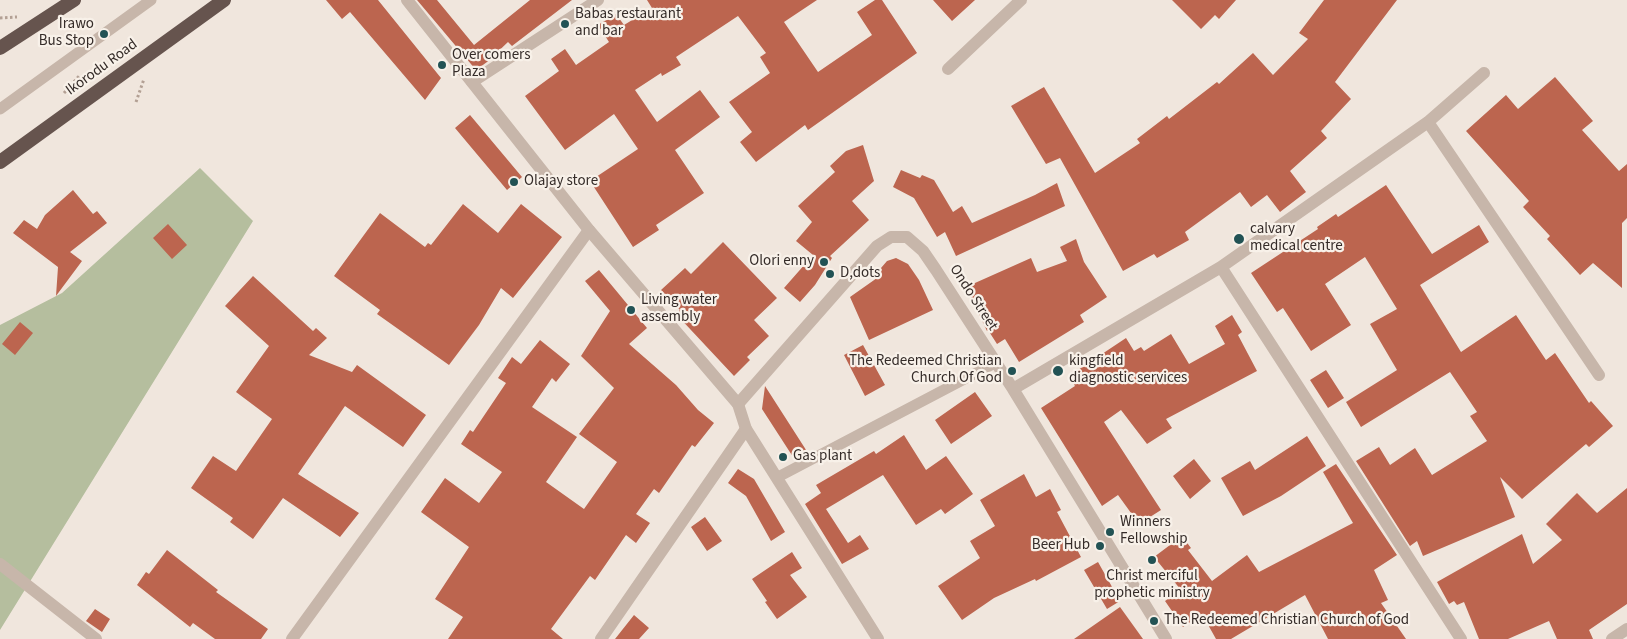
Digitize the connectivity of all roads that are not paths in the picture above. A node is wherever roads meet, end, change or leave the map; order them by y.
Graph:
1 (74, 0) edge
2 (151, 0) edge
3 (224, 0) edge
4 (407, 0) edge
5 (598, 0) edge
6 (1021, 0) edge
7 (0, 48) edge
8 (948, 70) dead end
9 (1484, 73) dead end
10 (472, 82) junction
11 (0, 109) edge
12 (1428, 122) junction
13 (0, 162) edge
14 (589, 230) junction
15 (1221, 267) junction
16 (995, 363) junction
17 (1599, 375) dead end
18 (1012, 389) junction
19 (738, 404) junction
20 (746, 429) junction
21 (778, 477) junction
22 (0, 564) edge
23 (1627, 629) edge
24 (96, 639) edge
25 (292, 639) edge
26 (601, 639) edge
27 (878, 639) edge
28 (1166, 639) edge
29 (1461, 639) edge
30 (1612, 639) edge

1 - 7 highway
2 - 11 lane
3 - 13 highway, Ikorodu Road
4 - 10 street
5 - 10 street
6 - 8 street
9 - 12 street
10 - 14 street
12 - 15 street
12 - 17 street
14 - 19 street
14 - 25 street
15 - 18 street
15 - 29 street
16 - 18 street, Ondo Street
16 - 19 street, Ondo Street
16 - 21 lane
18 - 28 street, Ondo Street
19 - 20 street
20 - 21 street
20 - 26 street
21 - 27 street
22 - 24 street
23 - 30 street

